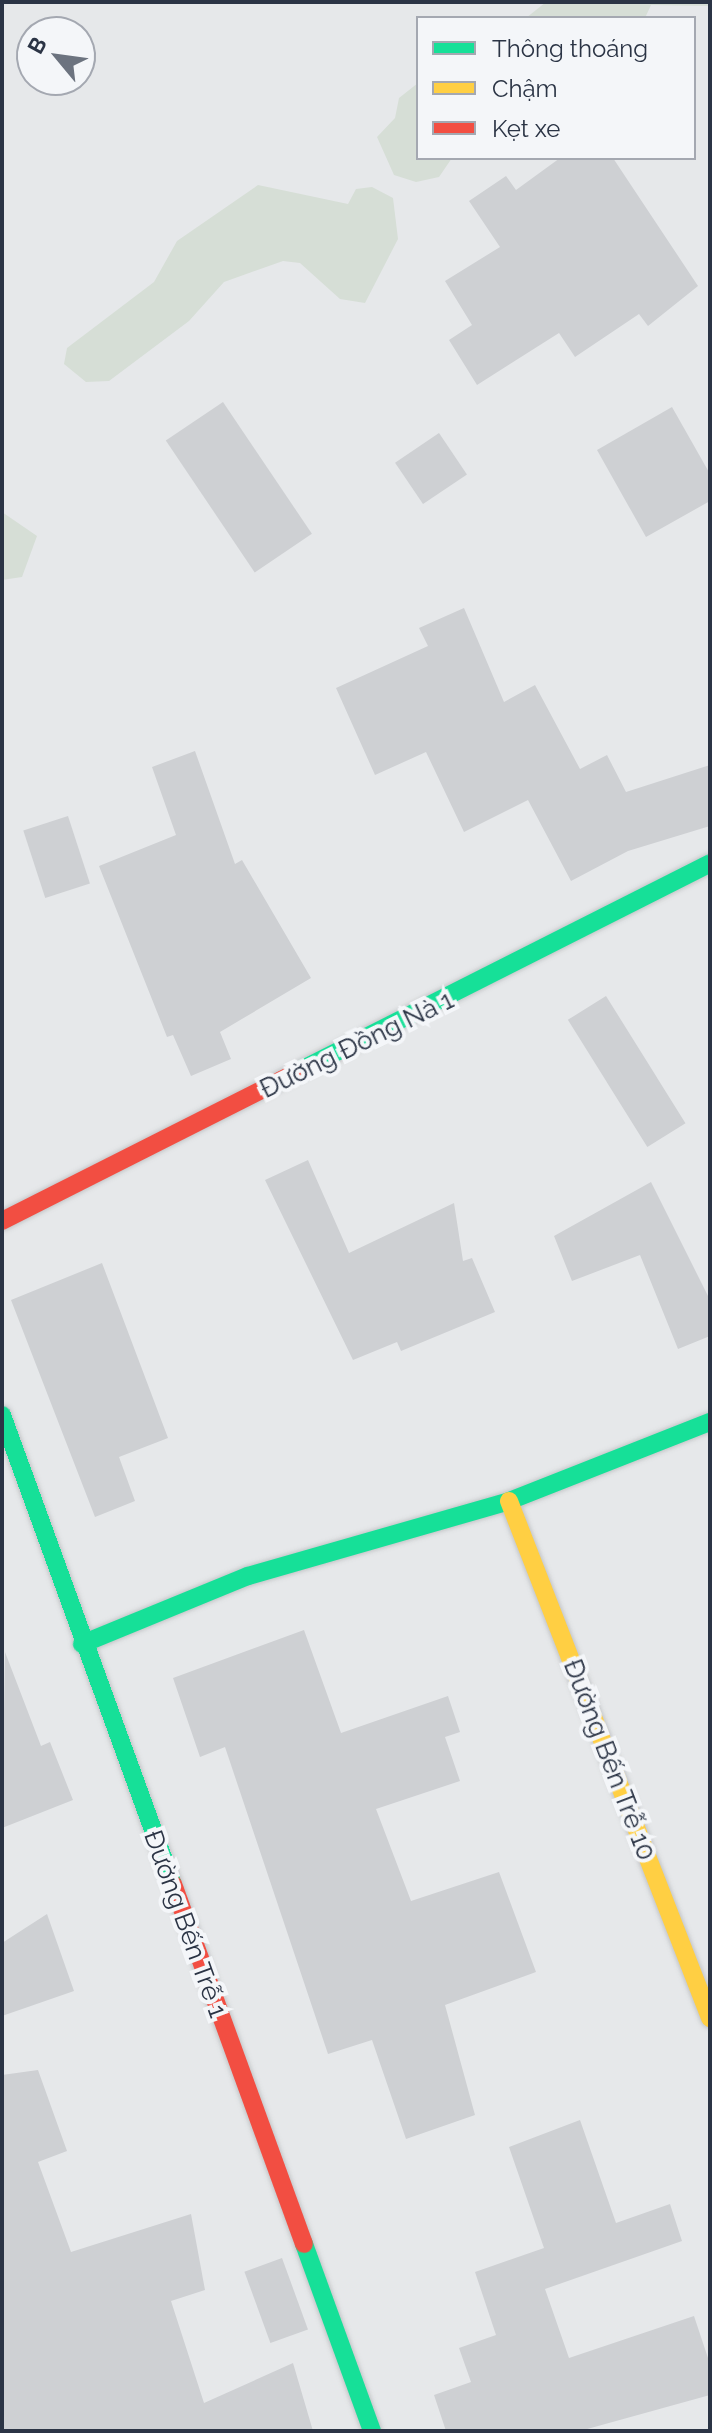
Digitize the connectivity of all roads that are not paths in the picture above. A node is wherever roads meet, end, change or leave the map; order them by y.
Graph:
1 (710, 863) edge
2 (2, 1221) edge
3 (2, 1415) edge
4 (710, 1422) edge
5 (509, 1501) junction
6 (82, 1644) junction
7 (710, 2018) edge
8 (372, 2431) edge

1 - 2 street, Đường Đồng Nà 1
3 - 6 street, Đường Bến Trễ 1
4 - 5 street
5 - 6 street
5 - 7 street, Đường Bến Trễ 10
6 - 8 street, Đường Bến Trễ 1

